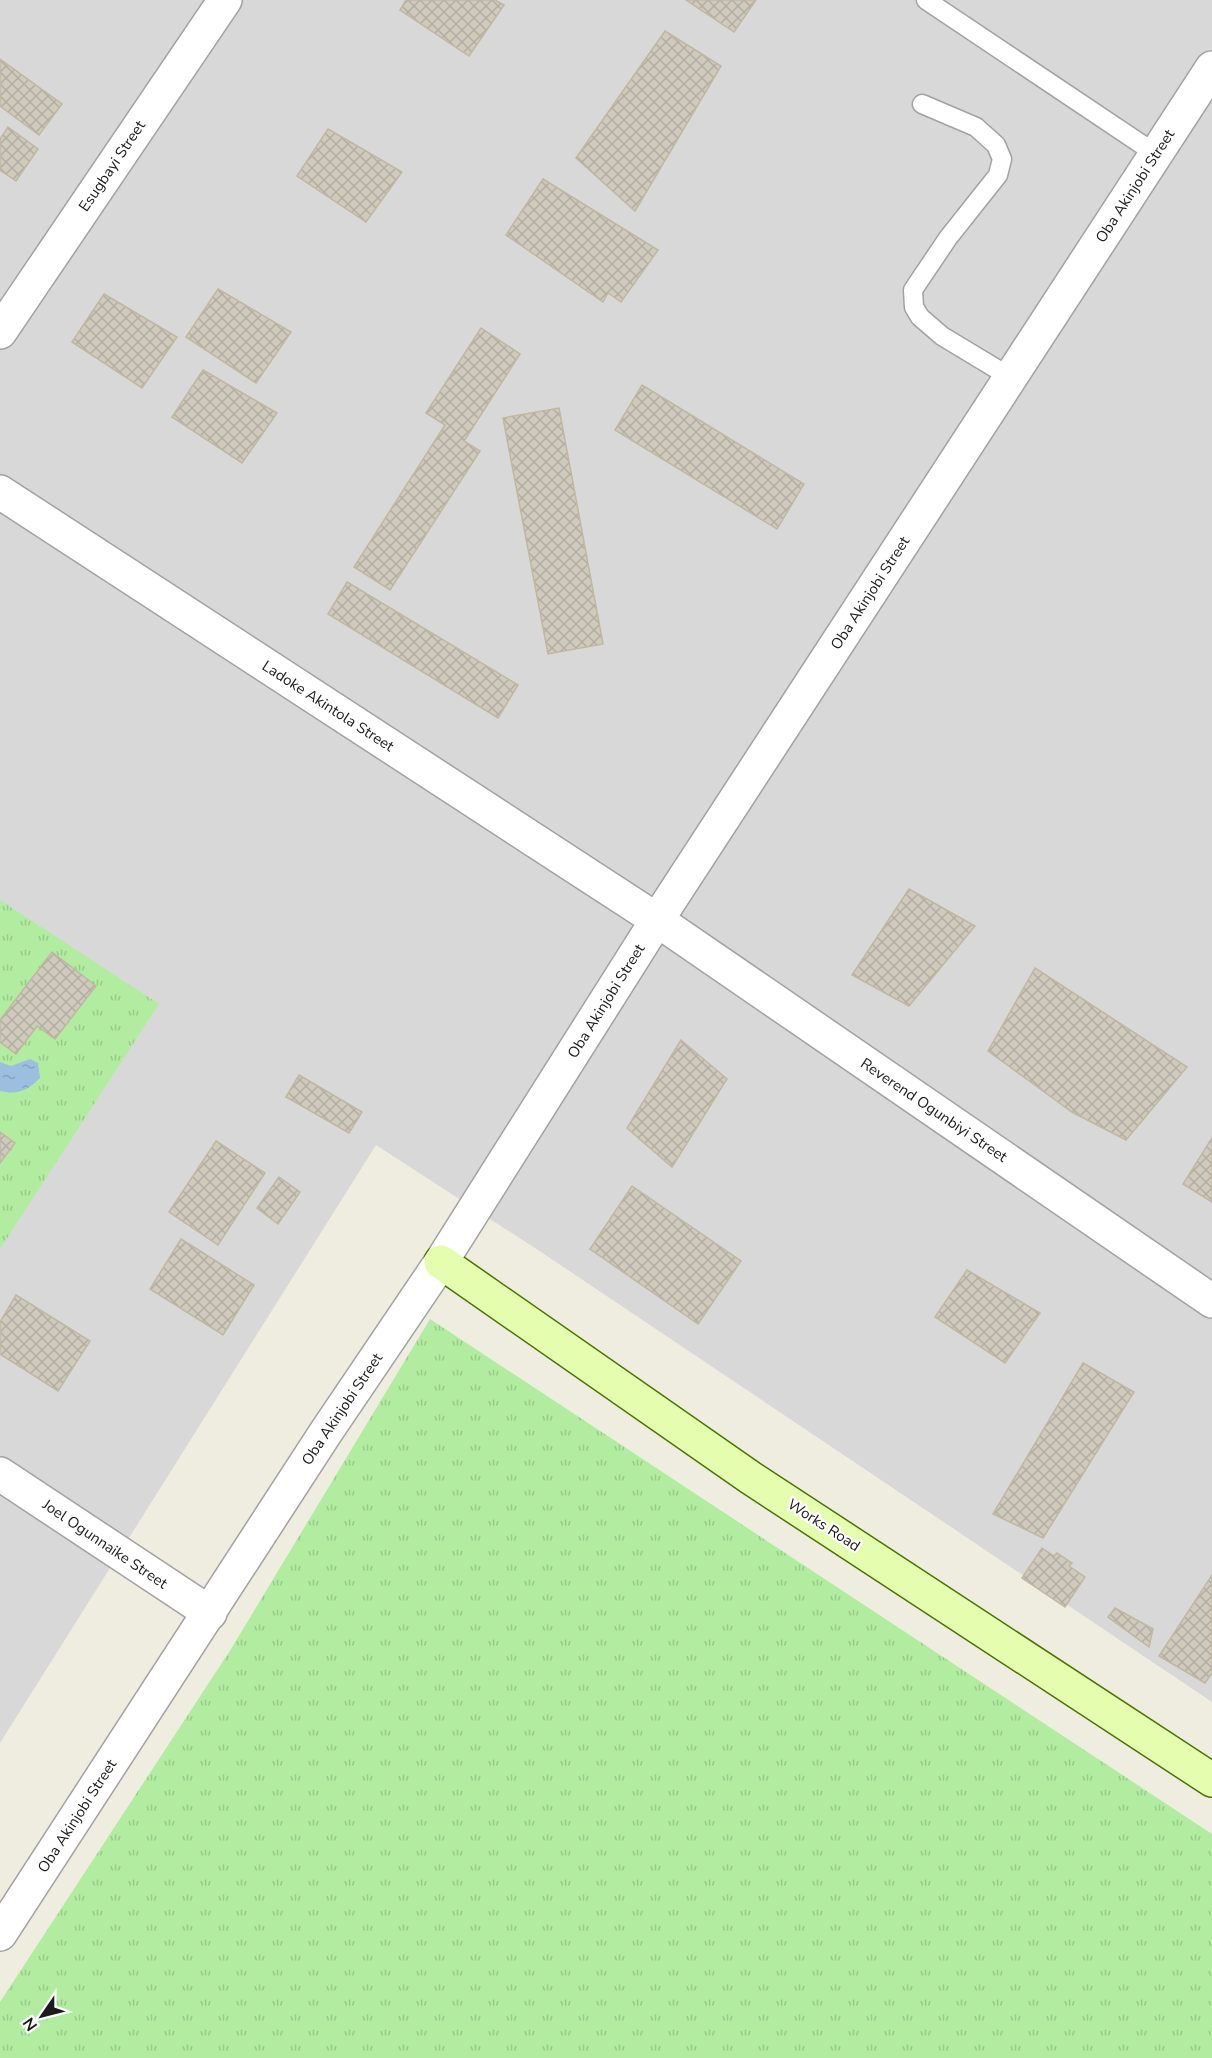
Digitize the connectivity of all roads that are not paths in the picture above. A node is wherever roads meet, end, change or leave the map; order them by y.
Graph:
1 (225, 0) edge
2 (926, 0) edge
3 (1212, 68) edge
4 (922, 104) dead end
5 (1156, 153) junction
6 (0, 332) edge
7 (1010, 378) junction
8 (0, 492) edge
9 (657, 920) junction
10 (441, 1262) junction
11 (1212, 1300) edge
12 (0, 1474) edge
13 (210, 1613) junction
14 (1212, 1780) edge
15 (0, 1934) edge

1 - 6 street, Esugbayi Street
2 - 5 lane
3 - 5 street, Oba Akinjobi Street
4 - 7 lane
5 - 7 street, Oba Akinjobi Street
7 - 9 street, Oba Akinjobi Street
8 - 9 street, Ladoke Akintola Street
9 - 10 street, Oba Akinjobi Street
9 - 11 street, Reverend Ogunbiyi Street
10 - 13 street, Oba Akinjobi Street
10 - 14 main road, Works Road
12 - 13 street, Joel Ogunnaike Street
13 - 15 street, Oba Akinjobi Street

